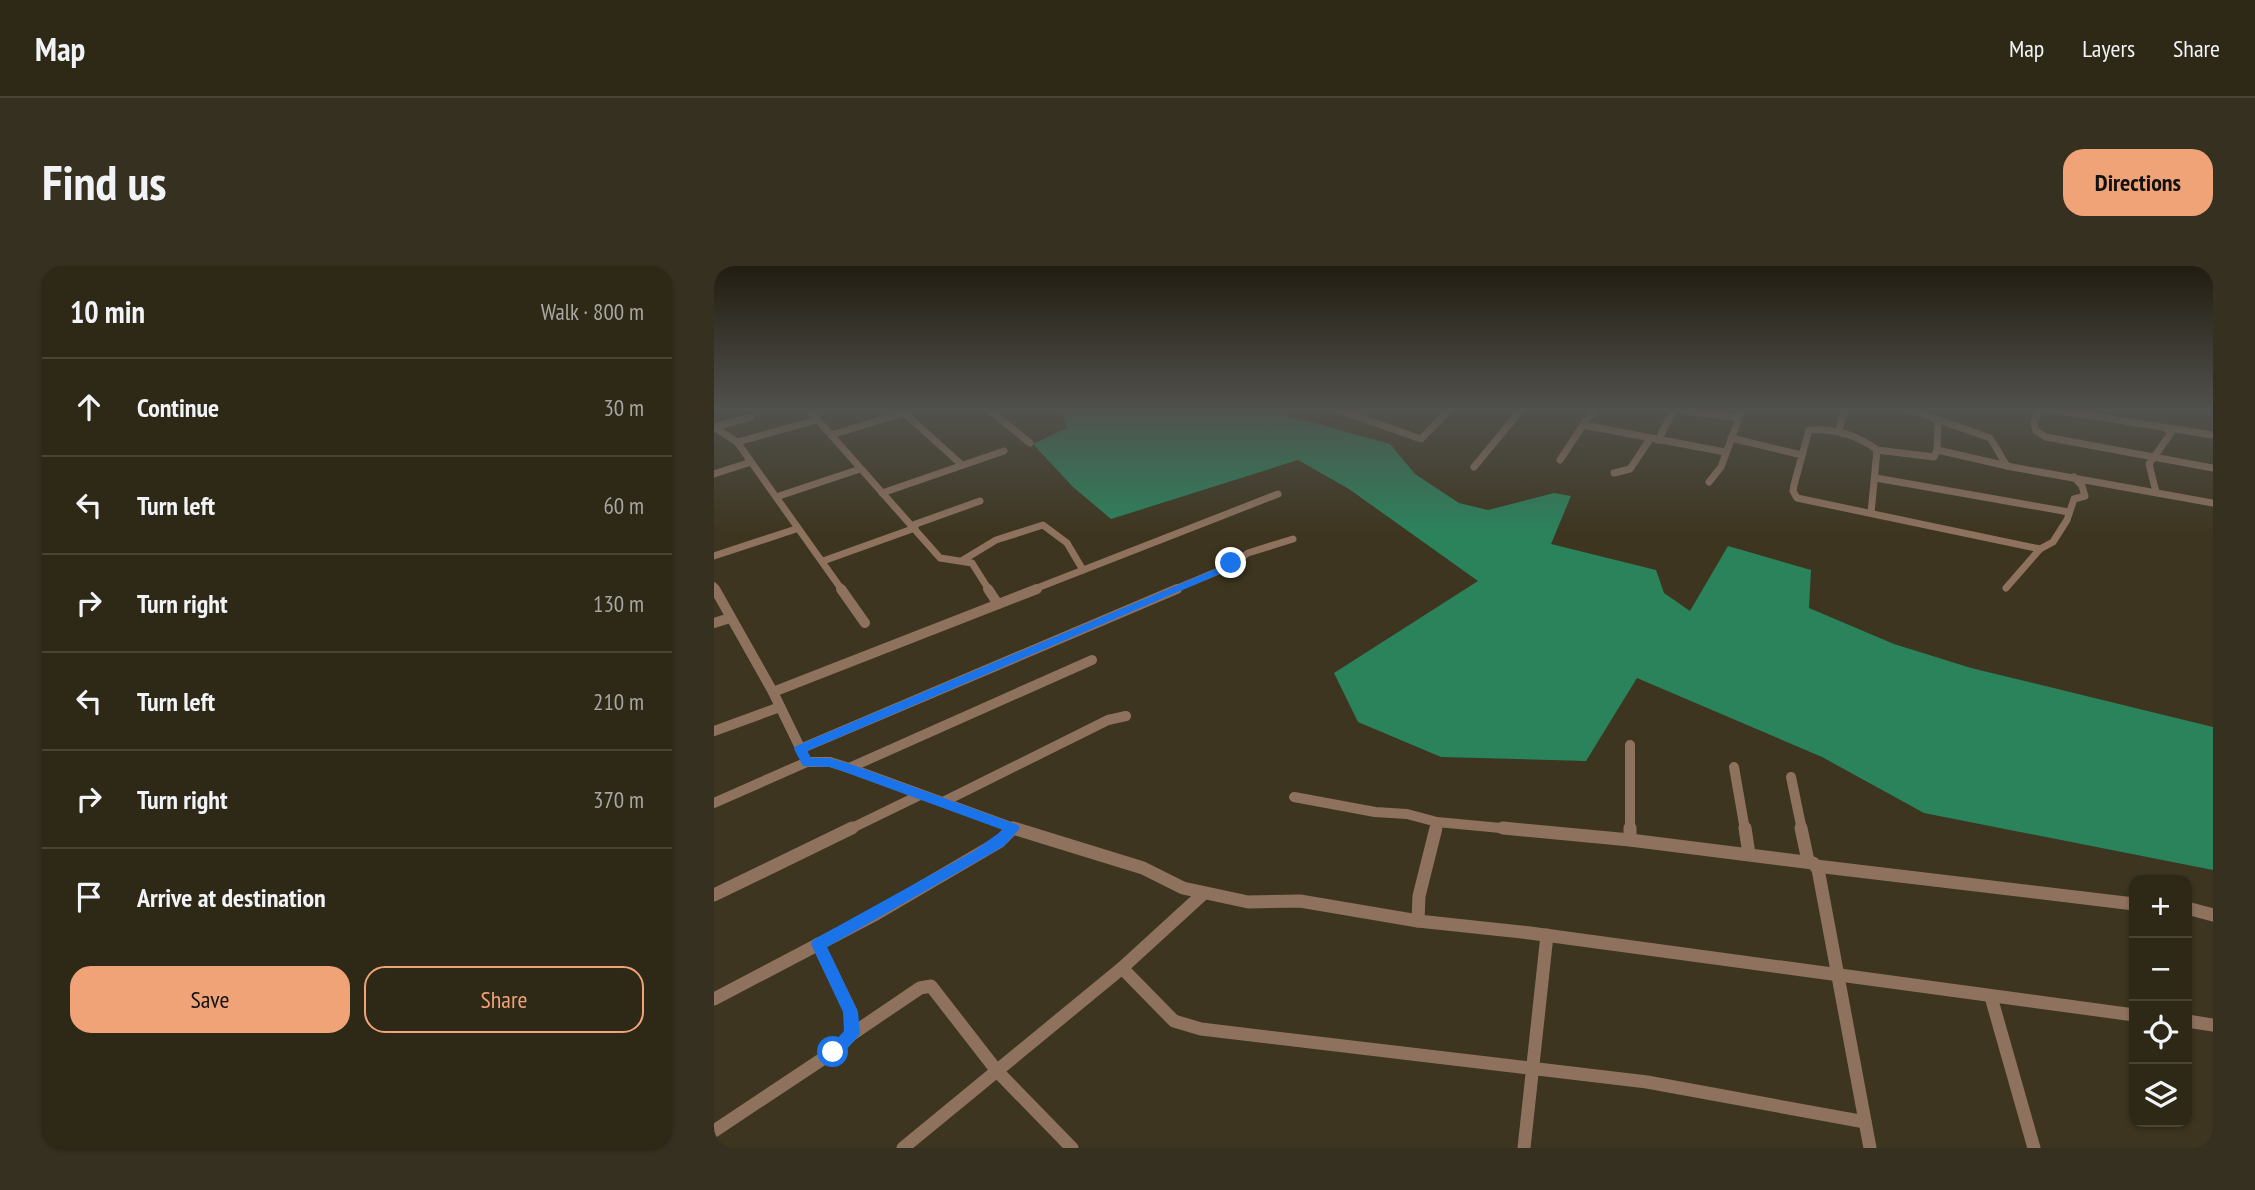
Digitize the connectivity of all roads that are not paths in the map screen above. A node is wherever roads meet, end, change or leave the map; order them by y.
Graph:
1 (743, 451) edge
2 (845, 451) edge
3 (946, 451) edge
4 (1004, 451) dead end
5 (1487, 451) edge
6 (1566, 451) edge
7 (1645, 451) edge
8 (1720, 451) edge
9 (1786, 451) edge
10 (1803, 451) edge
11 (1877, 451) edge
12 (1885, 451) edge
13 (1936, 451) edge
14 (1942, 451) edge
15 (1998, 451) edge
16 (2119, 451) edge
17 (2159, 451) edge
18 (1725, 452) joint
19 (1802, 455) junction
20 (2155, 458) junction
21 (1560, 460) dead end
22 (751, 462) junction
23 (962, 465) junction
24 (2007, 466) junction
25 (1474, 467) dead end
26 (2213, 468) edge
27 (860, 469) junction
28 (1614, 473) dead end
29 (714, 474) edge
30 (2074, 477) junction
31 (1875, 478) junction
32 (1709, 482) dead end
33 (2157, 492) junction
34 (882, 494) junction
35 (1279, 494) dead end
36 (776, 497) junction
37 (980, 501) dead end
38 (2213, 503) edge
39 (2069, 512) junction
40 (1871, 513) junction
41 (914, 526) junction
42 (796, 529) junction
43 (1293, 539) dead end
44 (2040, 549) junction
45 (714, 556) edge
46 (962, 560) junction
47 (823, 561) junction
48 (1083, 570) junction
49 (714, 586) edge
50 (2006, 588) dead end
51 (998, 604) junction
52 (730, 618) junction
53 (865, 622) dead end
54 (714, 623) edge
55 (1092, 660) dead end
56 (773, 692) junction
57 (780, 707) junction
58 (1126, 716) dead end
59 (714, 731) edge
60 (1630, 745) dead end
61 (800, 749) junction
62 (807, 762) junction
63 (1734, 766) dead end
64 (849, 768) junction
65 (1791, 777) dead end
66 (920, 795) junction
67 (1294, 797) dead end
68 (943, 802) junction
69 (714, 803) edge
70 (1437, 822) junction
71 (1013, 828) junction
72 (1630, 840) junction
73 (1748, 854) junction
74 (1812, 863) junction
75 (1203, 894) junction
76 (714, 895) edge
77 (2129, 903) edge
78 (2192, 909) edge
79 (2213, 915) edge
80 (1418, 920) junction
81 (1548, 935) junction
82 (818, 944) junction
83 (1122, 968) junction
84 (1837, 976) junction
85 (1991, 997) junction
86 (714, 999) edge
87 (2129, 1014) edge
88 (2192, 1022) edge
89 (2213, 1025) edge
90 (852, 1034) junction
91 (1531, 1067) junction
92 (997, 1071) junction
93 (1865, 1122) junction
94 (714, 1131) edge
95 (903, 1148) edge
96 (1072, 1148) edge
97 (1524, 1148) edge
98 (1870, 1148) edge
99 (2034, 1148) edge

1 - 22 street
2 - 27 street
3 - 23 street
4 - 23 street
5 - 25 street
6 - 21 street
7 - 28 street
8 - 18 street
9 - 19 street
10 - 19 street
11 - 31 street
12 - 13 street
14 - 24 street
15 - 24 street
16 - 20 street
17 - 20 street
18 - 32 street
19 - 40 street
20 - 26 street
20 - 33 street
22 - 29 street
22 - 36 street
23 - 34 street
24 - 30 street
27 - 34 street
27 - 36 street
30 - 33 street
30 - 39 street
31 - 39 street
31 - 40 street
33 - 38 street
34 - 41 street
35 - 48 street
36 - 42 street
37 - 41 street
39 - 44 street
40 - 44 street
41 - 46 street
41 - 47 street
42 - 45 street
42 - 47 street
43 - 61 street
44 - 50 street
46 - 48 street
46 - 51 street
47 - 53 street
48 - 51 street
49 - 52 street
51 - 56 street
52 - 54 street
52 - 56 street
55 - 64 street
56 - 57 street
57 - 59 street
57 - 61 street
58 - 68 street
60 - 72 street
61 - 62 street
62 - 64 street
62 - 69 street
63 - 73 street
64 - 66 street
65 - 74 street
66 - 68 street
66 - 76 street
67 - 70 street
68 - 71 street
70 - 72 street
70 - 80 street
71 - 75 street
71 - 82 street
72 - 73 street
73 - 74 street
74 - 77 street
74 - 84 street
75 - 80 street
75 - 83 street
78 - 79 street
80 - 81 street
81 - 84 street
81 - 91 street
82 - 86 street
82 - 90 street
83 - 91 street
83 - 92 street
84 - 85 street
84 - 93 street
85 - 87 street
85 - 99 street
88 - 89 street
90 - 92 street
90 - 94 street
91 - 93 street
91 - 97 street
92 - 95 street
92 - 96 street
93 - 98 street

